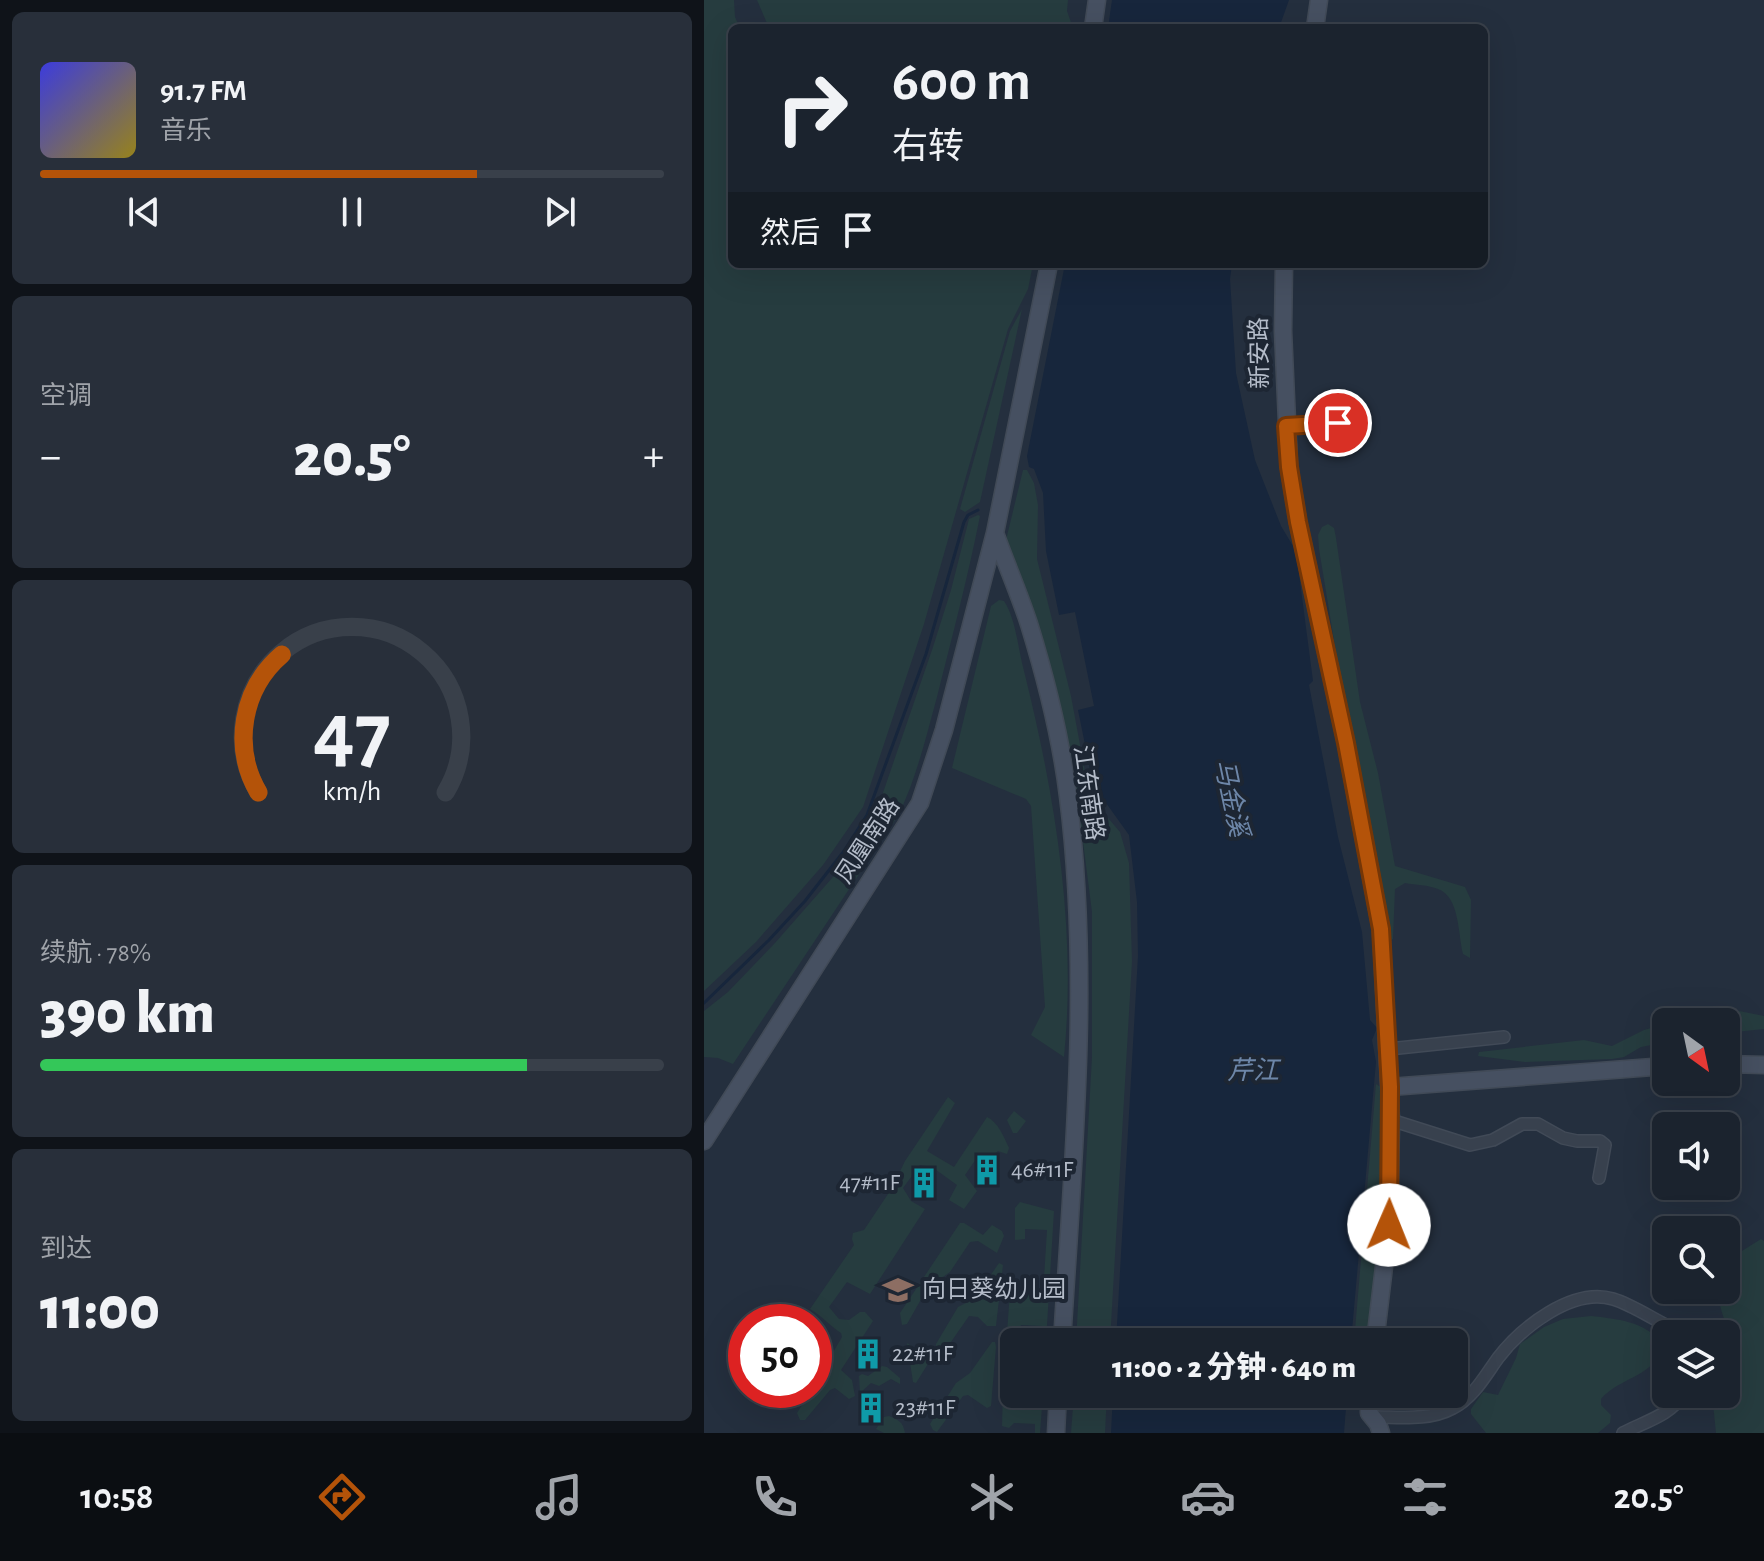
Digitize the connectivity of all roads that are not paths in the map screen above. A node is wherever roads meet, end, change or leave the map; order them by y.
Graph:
1 (1097, 0) edge
2 (1319, 0) edge
3 (1094, 24) edge
4 (1316, 24) edge
5 (1048, 268) edge
6 (1284, 268) edge
7 (1338, 423) dead end
8 (1286, 426) junction
9 (995, 533) junction
10 (1504, 1037) dead end
11 (1389, 1049) junction
12 (1740, 1064) edge
13 (1764, 1065) edge
14 (1652, 1067) edge
15 (1390, 1087) junction
16 (1391, 1120) junction
17 (704, 1141) edge
18 (1599, 1178) dead end
19 (1656, 1320) edge
20 (1063, 1328) edge
21 (1377, 1328) edge
22 (1057, 1408) edge
23 (1368, 1408) edge
24 (1673, 1408) edge
25 (1375, 1428) edge
26 (1056, 1433) edge
27 (1623, 1433) edge

1 - 3 main road
2 - 4 main road
5 - 9 main road
6 - 8 main road, 新安路
7 - 8 street
8 - 11 main road, 新安路
9 - 17 main road, 凤凰南路
9 - 20 main road, 江东南路
10 - 11 street
11 - 15 main road, 新安路
12 - 13 main road
14 - 15 main road
15 - 16 main road, 新安路
16 - 18 street
16 - 21 main road, 新安路
19 - 25 street
22 - 26 main road
23 - 25 main road
24 - 27 street

